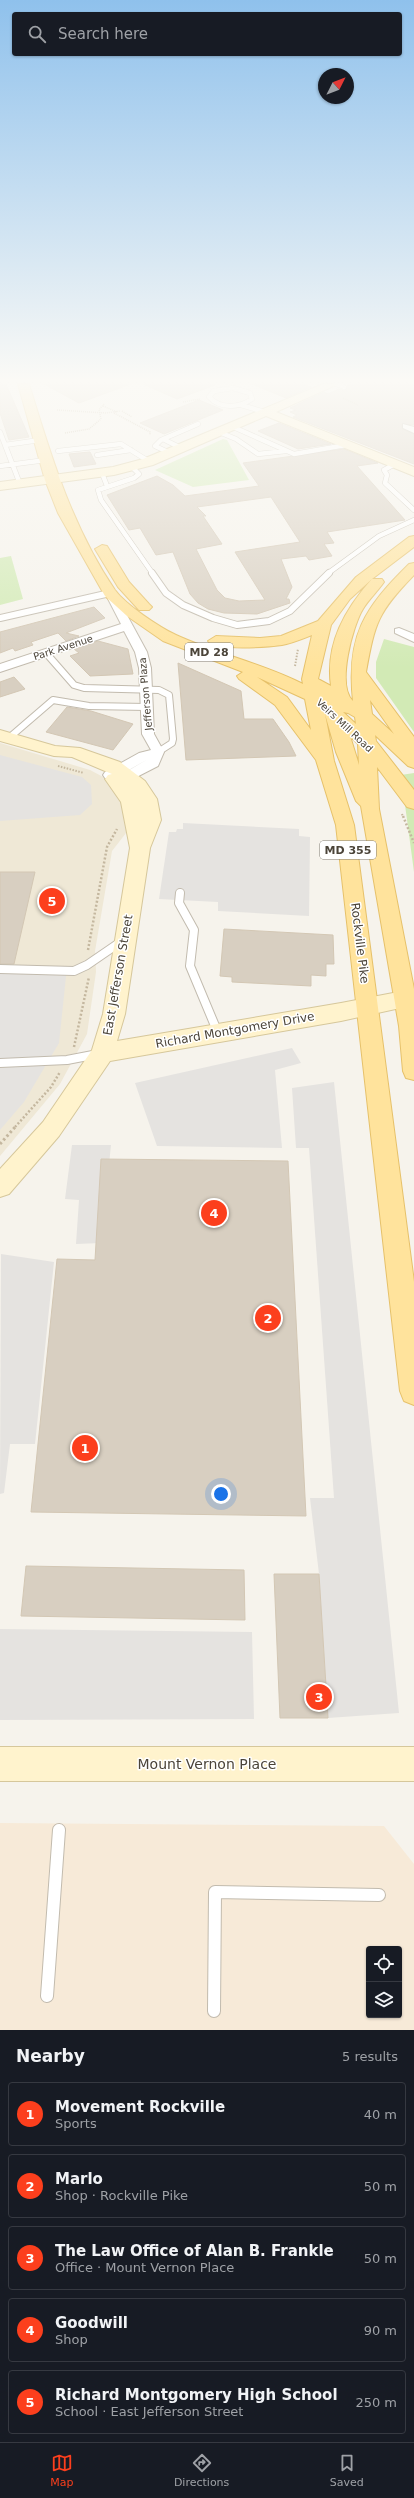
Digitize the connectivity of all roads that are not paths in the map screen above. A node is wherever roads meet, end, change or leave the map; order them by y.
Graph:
1 (18, 479) edge
2 (67, 479) edge
3 (85, 479) edge
4 (104, 479) edge
5 (132, 479) edge
6 (386, 479) edge
7 (52, 480) junction
8 (20, 484) junction
9 (69, 484) junction
10 (0, 486) edge
11 (107, 486) junction
12 (414, 510) edge
13 (82, 514) dead end
14 (414, 520) edge
15 (413, 541) edge
16 (414, 567) edge
17 (110, 593) junction
18 (0, 618) edge
19 (323, 624) junction
20 (127, 626) junction
21 (399, 631) dead end
22 (169, 638) junction
23 (414, 639) edge
24 (216, 641) junction
25 (46, 653) junction
26 (0, 668) edge
27 (358, 672) junction
28 (310, 679) junction
29 (146, 690) junction
30 (315, 697) junction
31 (147, 707) junction
32 (339, 708) junction
33 (363, 715) junction
34 (5, 736) edge
35 (366, 742) junction
36 (414, 750) edge
37 (158, 752) junction
38 (325, 761) junction
39 (414, 762) edge
40 (120, 776) junction
41 (414, 803) edge
42 (370, 809) junction
43 (180, 893) dead end
44 (126, 938) junction
45 (0, 969) edge
46 (409, 998) edge
47 (368, 1006) junction
48 (218, 1033) junction
49 (103, 1053) junction
50 (0, 1063) edge
51 (414, 1070) edge
52 (0, 1186) edge
53 (414, 1391) edge
54 (0, 1764) edge
55 (414, 1764) edge
56 (59, 1830) dead end
57 (379, 1895) dead end
58 (47, 1996) dead end
59 (214, 2011) dead end

1 - 8 lane
2 - 9 main road
3 - 9 street
4 - 11 lane
5 - 11 lane
6 - 12 lane
7 - 8 street
7 - 9 street
7 - 17 main road, MD 28
8 - 10 street
11 - 14 lane
13 - 24 main road, MD 28
15 - 19 main road, Rockville Pike / MD 355
15 - 32 main road
16 - 27 main road, MD 355
17 - 18 lane
17 - 20 street, Jefferson Plaza
17 - 22 main road, Veirs Mill Road / MD 28
19 - 24 main road
19 - 28 main road, Rockville Pike / MD 355
20 - 25 street, Park Avenue
20 - 29 street, Jefferson Plaza
21 - 23 street
22 - 30 main road, Veirs Mill Road / MD 28
22 - 38 main road
24 - 28 main road, MD 28
25 - 26 street, Park Avenue
25 - 29 lane
27 - 33 main road, MD 355
27 - 36 main road
28 - 30 main road, Rockville Pike / MD 355
28 - 32 main road
29 - 31 street, Jefferson Plaza
29 - 37 lane
30 - 32 main road, Veirs Mill Road / MD 28
30 - 38 main road, Rockville Pike / MD 355
31 - 34 lane
31 - 37 street, Jefferson Plaza
32 - 33 main road, Veirs Mill Road / MD 28
32 - 35 main road, Veirs Mill Road / MD 28
32 - 42 main road
33 - 35 main road, MD 355
33 - 39 main road, Veirs Mill Road / MD 28
34 - 40 street
35 - 41 main road, Veirs Mill Road / MD 28
35 - 42 main road, MD 355
37 - 40 street
38 - 47 main road, Rockville Pike / MD 355
40 - 44 street, East Jefferson Street
42 - 46 main road, MD 355
43 - 48 lane
44 - 45 lane
44 - 49 street, East Jefferson Street
46 - 47 street, Richard Montgomery Drive
46 - 51 main road, MD 355
47 - 48 street, Richard Montgomery Drive
47 - 53 main road, Rockville Pike / MD 355
48 - 49 street, Richard Montgomery Drive
49 - 50 lane
49 - 52 street, East Jefferson Street
54 - 55 street, Mount Vernon Place
56 - 58 lane
57 - 59 lane

